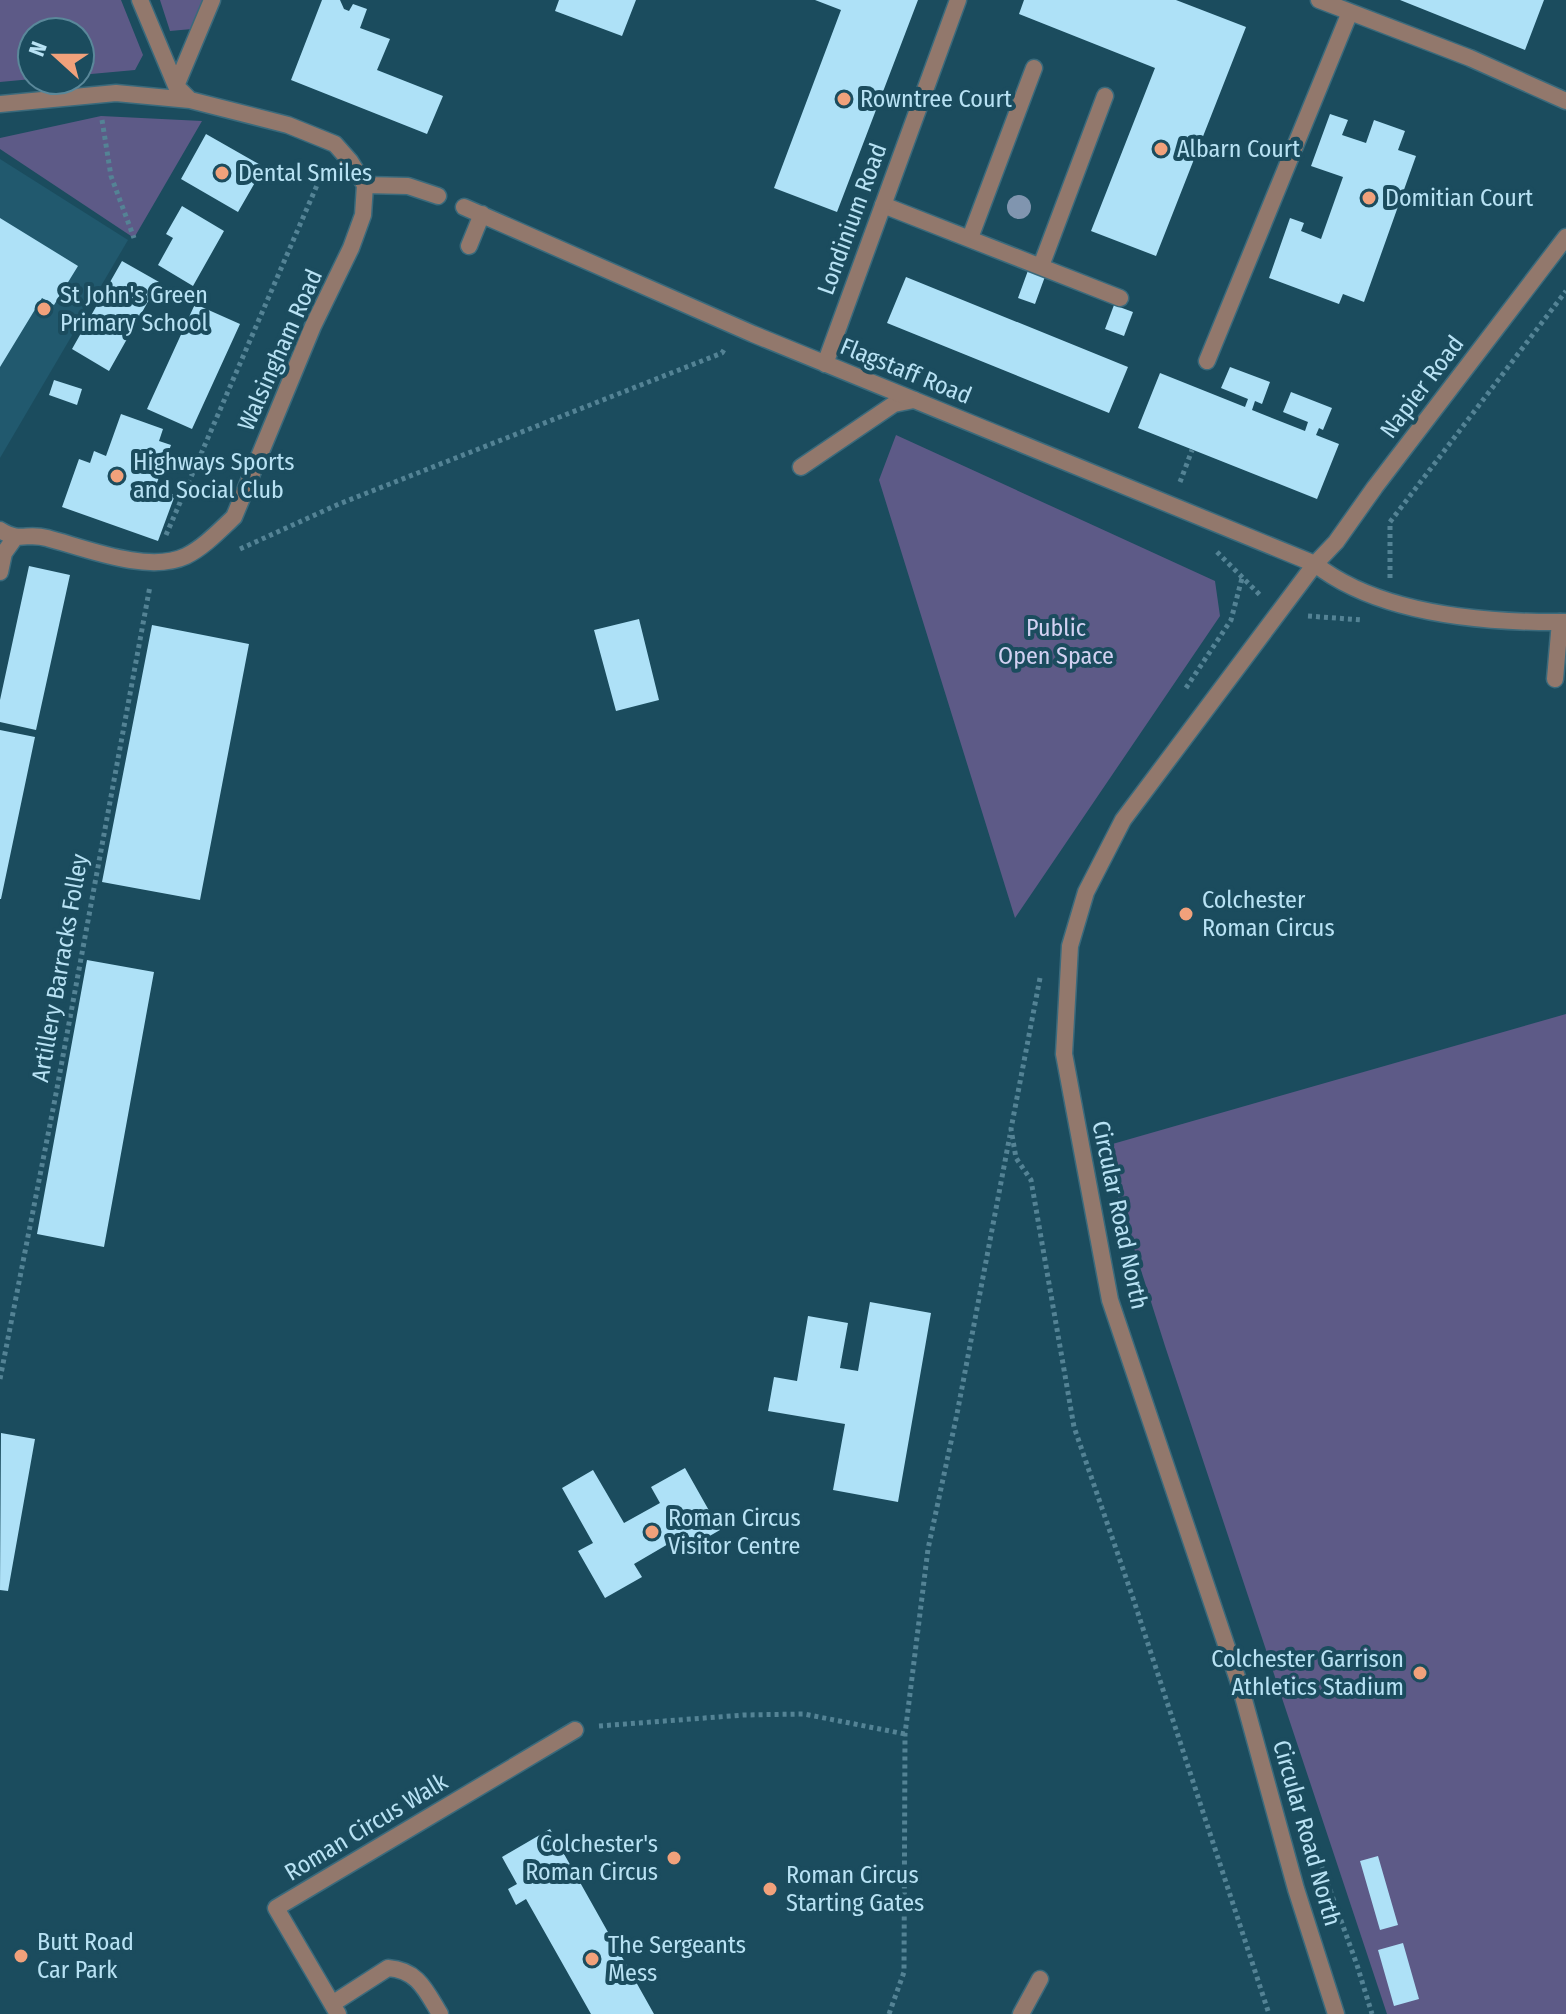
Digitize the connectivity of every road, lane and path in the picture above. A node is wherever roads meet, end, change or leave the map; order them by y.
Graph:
1 (140, 0) edge
2 (212, 0) edge
3 (958, 0) edge
4 (1319, 0) edge
5 (1350, 12) junction
6 (1034, 68) dead end
7 (176, 86) junction
8 (1105, 96) dead end
9 (190, 100) junction
10 (1566, 101) edge
11 (0, 104) edge
12 (101, 116) dead end
13 (335, 144) junction
14 (365, 185) junction
15 (438, 196) dead end
16 (883, 205) junction
17 (464, 207) dead end
18 (482, 214) junction
19 (1566, 237) edge
20 (134, 238) dead end
21 (970, 238) junction
22 (469, 246) dead end
23 (1041, 266) junction
24 (1566, 291) edge
25 (1120, 298) dead end
26 (753, 334) junction
27 (1207, 361) dead end
28 (825, 364) junction
29 (914, 400) junction
30 (1192, 450) dead end
31 (801, 467) dead end
32 (1171, 505) junction
33 (7, 535) edge
34 (237, 550) dead end
35 (154, 564) junction
36 (1315, 564) junction
37 (0, 572) edge
38 (1242, 578) dead end
39 (1337, 582) junction
40 (1391, 602) junction
41 (1563, 622) edge
42 (1299, 628) dead end
43 (1555, 679) dead end
44 (1183, 693) dead end
45 (1032, 1016) dead end
46 (1011, 1129) junction
47 (0, 1379) edge
48 (575, 1730) joint
49 (905, 1734) junction
50 (1309, 1831) dead end
51 (1040, 1979) dead end
52 (335, 2009) edge
53 (440, 2014) edge
54 (889, 2014) edge
55 (1021, 2014) edge
56 (1269, 2014) edge
57 (1336, 2014) edge
58 (1372, 2014) edge

1 - 7 street
2 - 7 street
3 - 16 street, Londinium Road
4 - 5 street
5 - 10 street
5 - 27 street
6 - 21 street
7 - 9 street
8 - 23 street
9 - 11 street
9 - 13 street
12 - 20 path
13 - 14 street
13 - 35 path, Artillery Barracks Folley
14 - 15 street
14 - 35 street, Walsingham Road
16 - 21 street
16 - 28 street, Londinium Road
17 - 18 street, Flagstaff Road
18 - 22 street
18 - 26 street, Flagstaff Road
19 - 36 street, Napier Road
21 - 23 street
23 - 25 street
24 - 40 path
26 - 28 street, Flagstaff Road
26 - 34 path
28 - 29 street, Flagstaff Road
29 - 31 street
29 - 32 street, Flagstaff Road
30 - 32 path
32 - 36 street, Flagstaff Road
33 - 35 street
33 - 37 street
35 - 47 path, Artillery Barracks Folley
36 - 39 street, Flagstaff Road
36 - 57 street, Circular Road North
38 - 44 path
39 - 40 street, Flagstaff Road
39 - 42 path
40 - 41 street, Flagstaff Road
41 - 43 street
45 - 46 path
46 - 49 path
46 - 56 path
48 - 49 path
48 - 52 street, Roman Circus Walk
49 - 54 path
50 - 58 path
51 - 55 street
52 - 53 street, Roman Circus Walk

